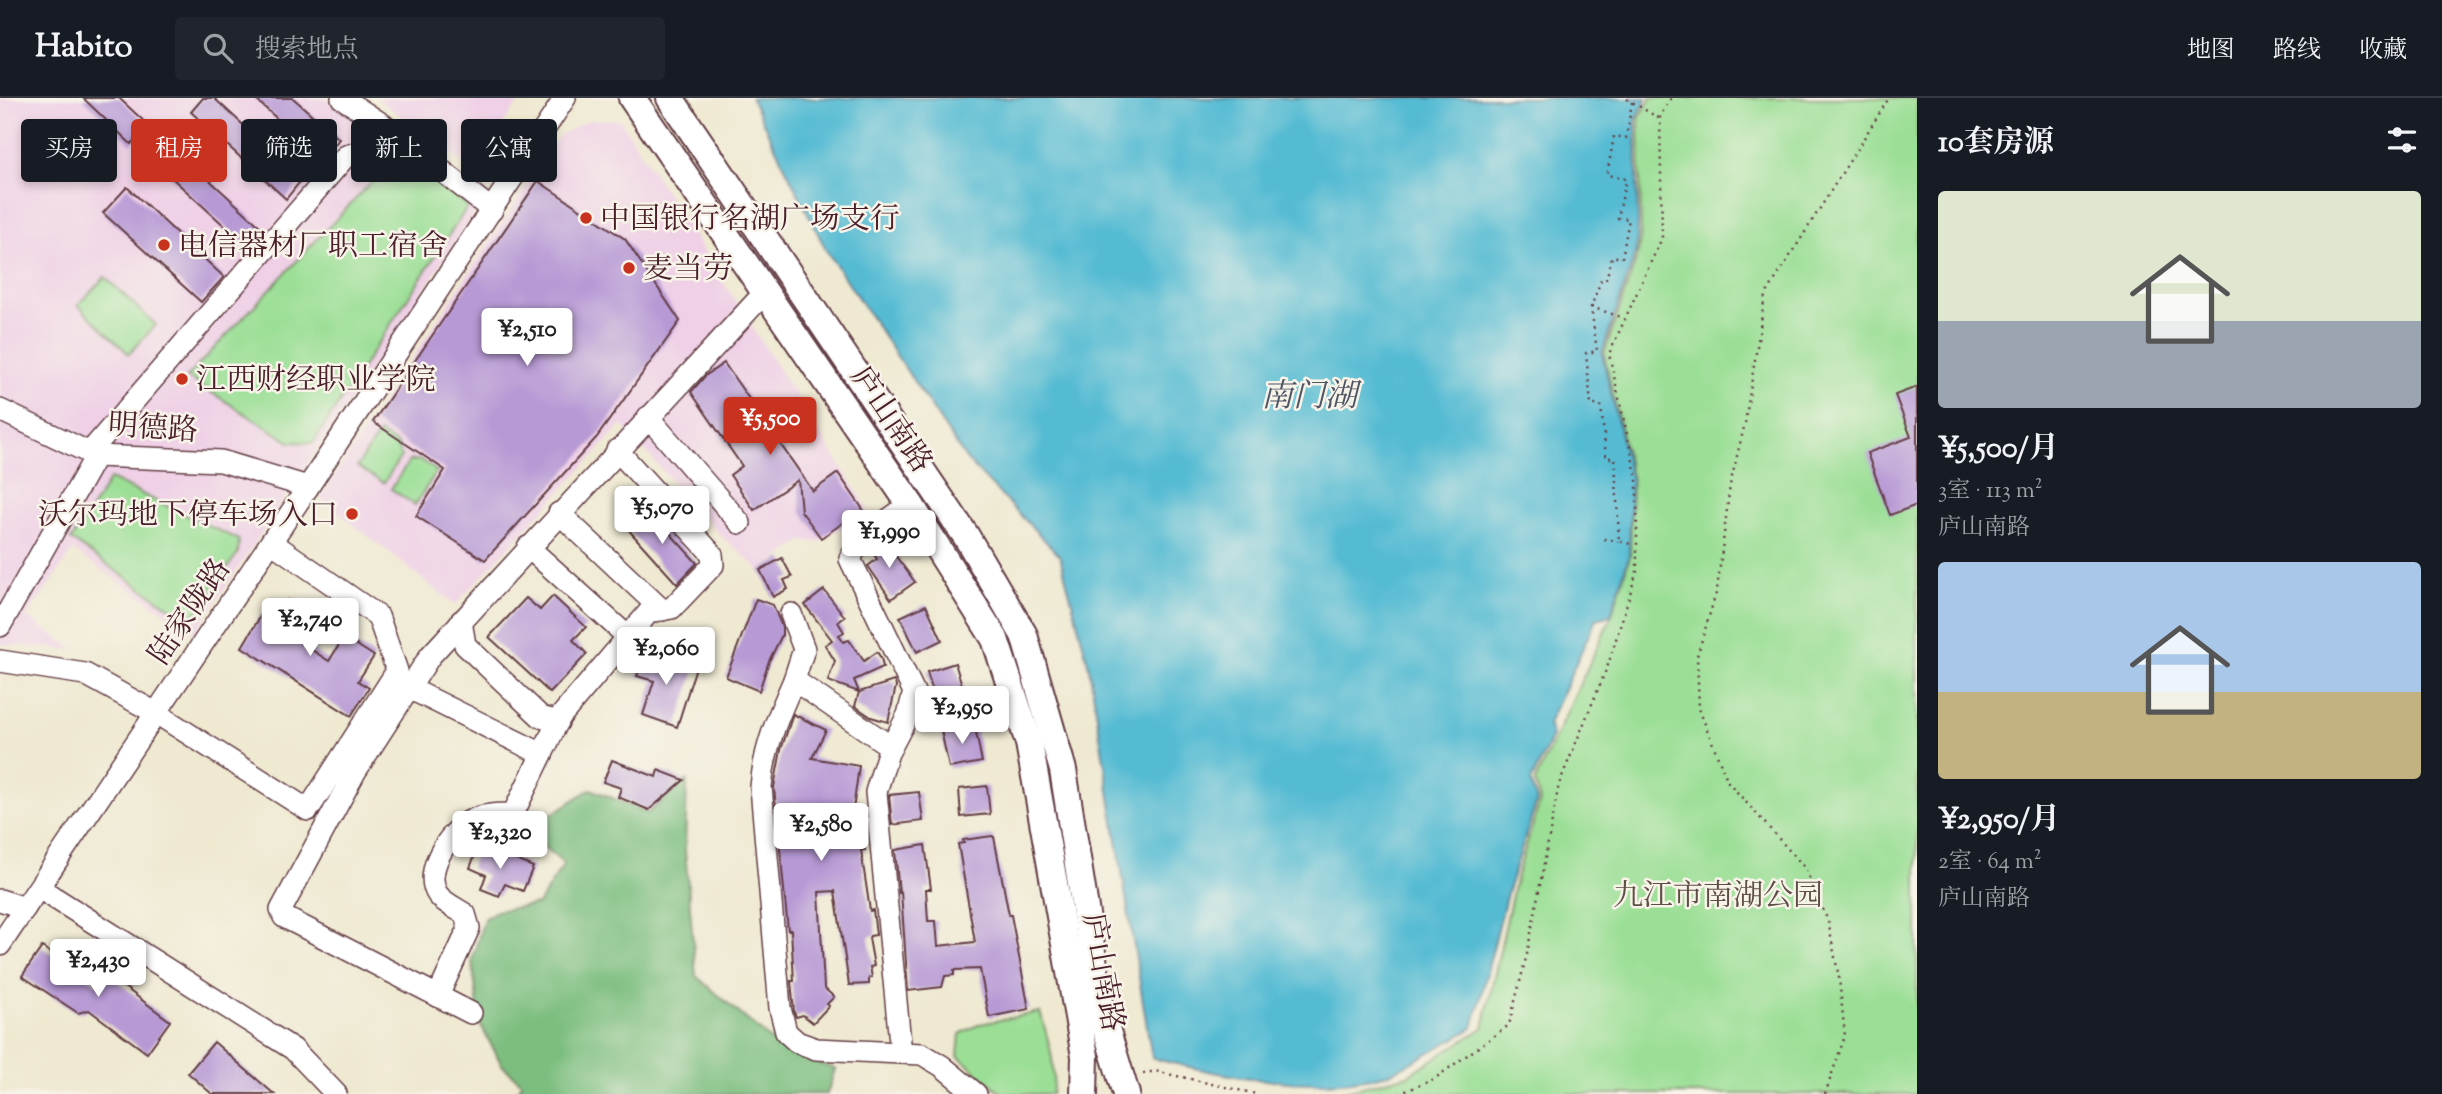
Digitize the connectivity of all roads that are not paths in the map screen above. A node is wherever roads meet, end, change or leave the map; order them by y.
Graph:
1 (342, 98) edge
2 (565, 98) edge
3 (632, 98) edge
4 (670, 98) edge
5 (372, 119) edge
6 (351, 154) edge
7 (447, 175) edge
8 (492, 210) junction
9 (765, 291) junction
10 (0, 410) edge
11 (648, 417) junction
12 (617, 450) junction
13 (93, 454) junction
14 (308, 487) junction
15 (910, 504) junction
16 (559, 513) junction
17 (740, 523) dead end
18 (271, 542) junction
19 (528, 547) junction
20 (662, 610) junction
21 (791, 614) dead end
22 (461, 621) junction
23 (0, 626) edge
24 (628, 637) junction
25 (0, 661) edge
26 (794, 680) junction
27 (410, 688) junction
28 (156, 713) junction
29 (558, 722) junction
30 (891, 747) junction
31 (542, 754) junction
32 (39, 888) junction
33 (0, 900) edge
34 (25, 908) junction
35 (0, 945) edge
36 (438, 996) junction
37 (471, 1013) dead end
38 (901, 1053) junction
39 (1124, 1087) edge
40 (336, 1094) edge
41 (976, 1094) edge
42 (1084, 1094) edge

1 - 5 street
2 - 8 street, 陆家陇路
3 - 9 main road, 庐山南路
4 - 39 main road, 庐山南路
6 - 13 street
7 - 8 street
8 - 14 street, 陆家陇路
9 - 11 street
9 - 15 main road, 庐山南路
10 - 13 street, 明德路
11 - 12 street
11 - 17 street
12 - 16 street
12 - 20 street
13 - 14 street, 明德路
13 - 23 street
14 - 18 street, 陆家陇路
15 - 30 street
15 - 42 main road, 庐山南路
16 - 19 street
16 - 20 street
18 - 28 street, 陆家陇路
18 - 28 street
19 - 22 street
19 - 24 street
20 - 24 street
21 - 26 street
22 - 27 street
22 - 29 street
24 - 29 street
25 - 28 street
26 - 30 street
26 - 38 street
27 - 31 street
27 - 36 street
28 - 32 street, 陆家陇路
29 - 31 street
30 - 38 street
31 - 36 street
32 - 34 street, 陆家陇路
32 - 40 street
33 - 34 street
34 - 35 street, 陆家陇路
36 - 37 street
38 - 41 street

